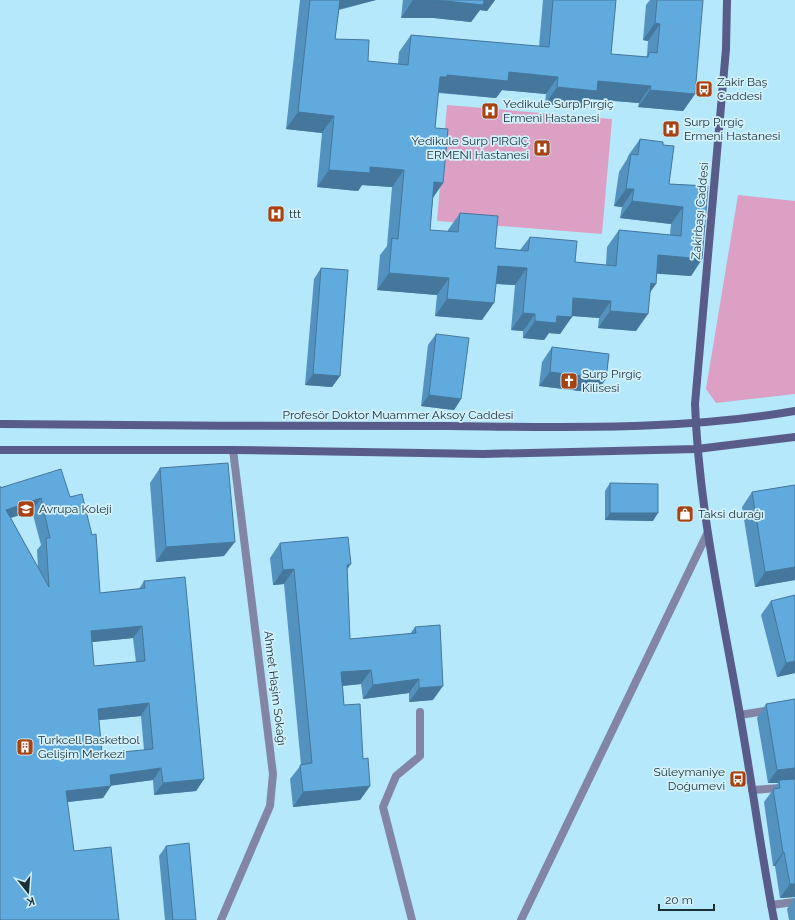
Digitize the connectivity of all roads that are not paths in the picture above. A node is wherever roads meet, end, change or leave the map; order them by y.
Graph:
1 (727, 0) edge
2 (795, 411) edge
3 (0, 424) edge
4 (696, 424) junction
5 (795, 437) edge
6 (697, 449) junction
7 (0, 450) edge
8 (233, 450) junction
9 (707, 534) junction
10 (779, 708) edge
11 (420, 712) dead end
12 (740, 715) junction
13 (795, 787) edge
14 (752, 790) junction
15 (795, 902) edge
16 (771, 905) junction
17 (221, 920) edge
18 (412, 920) edge
19 (521, 920) edge
20 (774, 920) edge

1 - 4 main road, Zakirbaşı Caddesi
2 - 4 main road, Profesör Doktor Muammer Aksoy Caddesi
3 - 4 main road, Profesör Doktor Muammer Aksoy Caddesi
4 - 6 main road, Zakirbaşı Caddesi
5 - 6 main road
6 - 8 main road
6 - 9 main road, Zakirbaşı Caddesi
7 - 8 main road
8 - 17 street, Ahmet Haşim Sokağı
9 - 12 main road, Zakirbaşı Caddesi
9 - 19 street
10 - 12 street
11 - 18 street
12 - 14 main road, Zakirbaşı Caddesi
13 - 14 street
14 - 16 main road, Zakirbaşı Caddesi
15 - 16 street
16 - 20 main road, Zakirbaşı Caddesi

